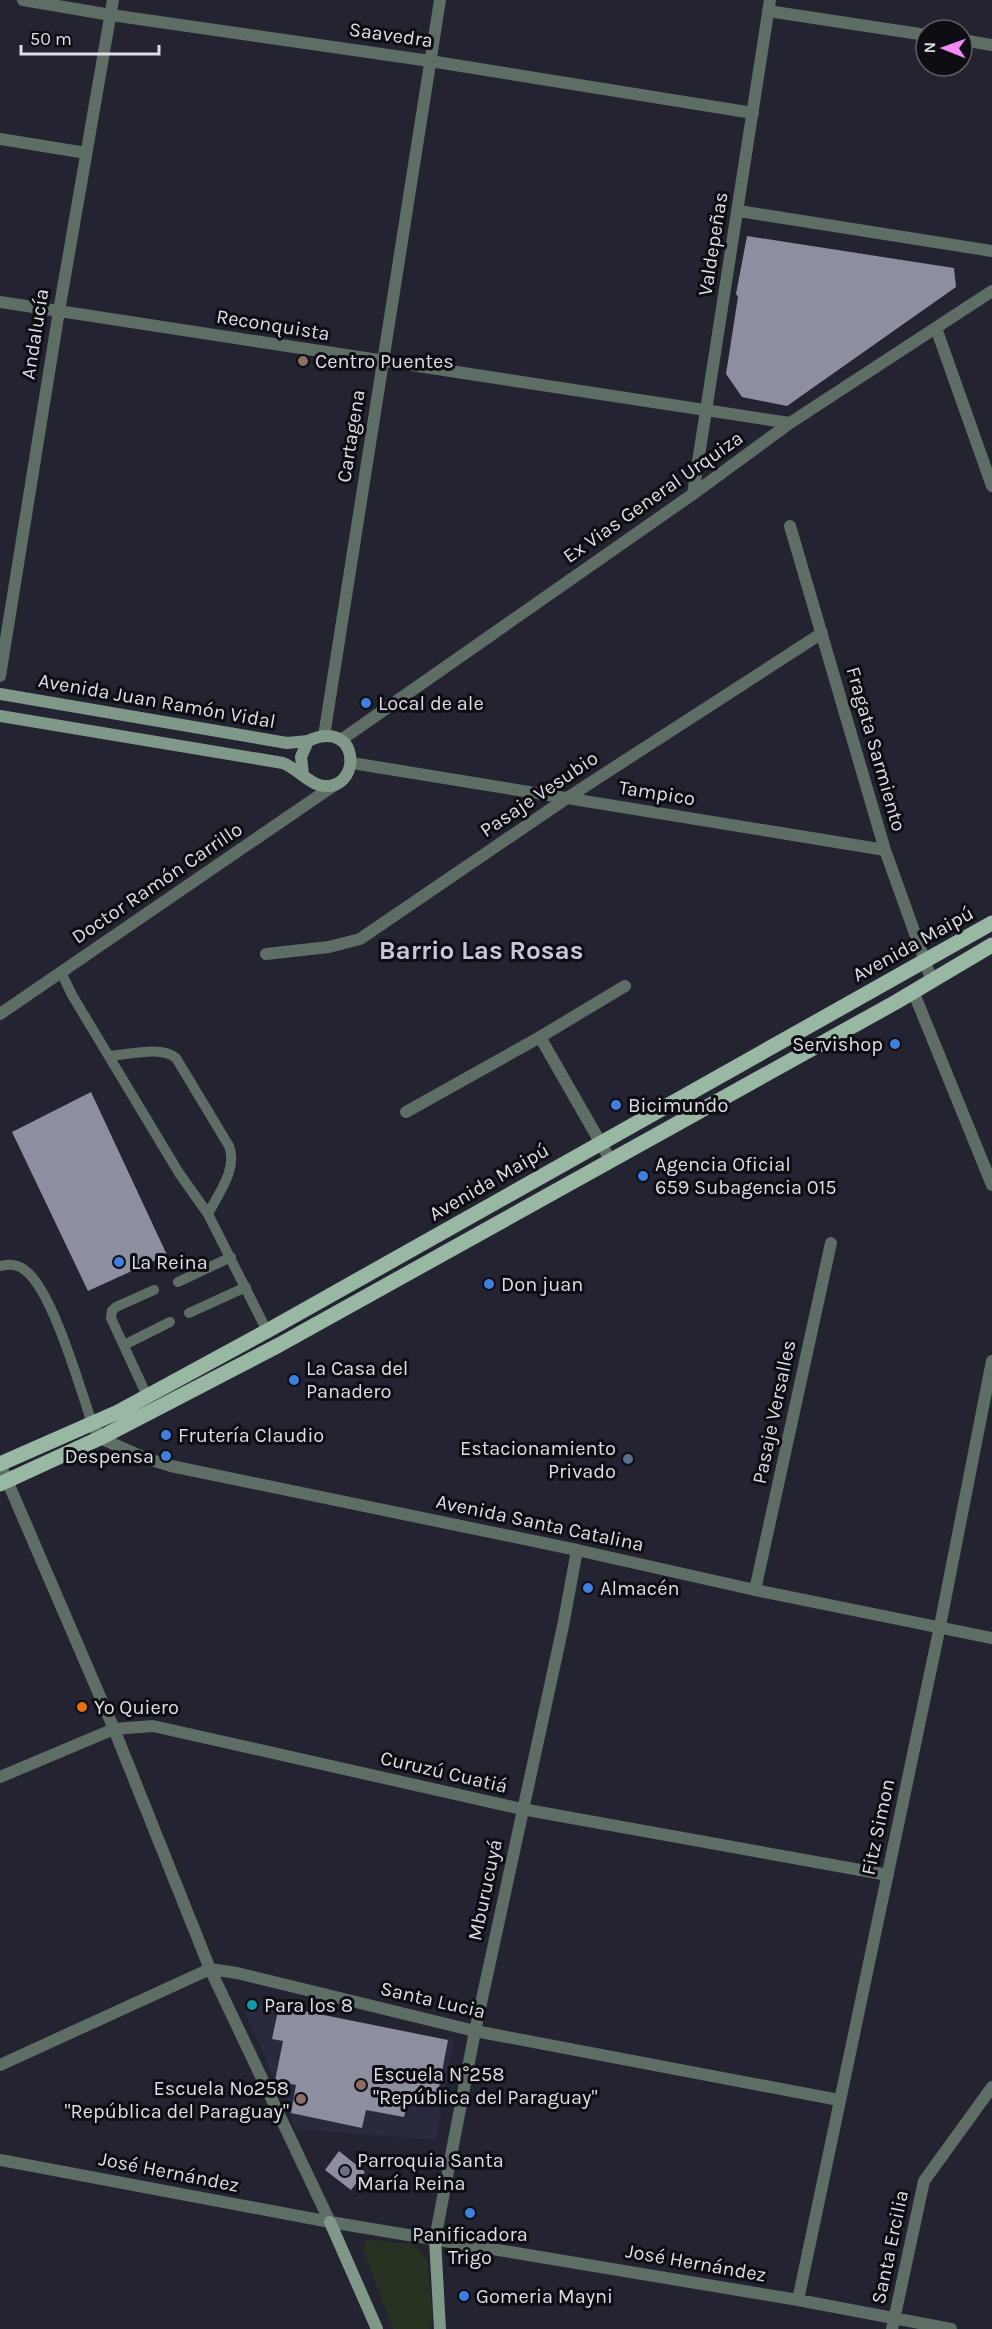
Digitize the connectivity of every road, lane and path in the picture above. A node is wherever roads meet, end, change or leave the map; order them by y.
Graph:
1 (23, 0) edge
2 (113, 0) edge
3 (440, 0) edge
4 (769, 6) edge
5 (111, 15) junction
6 (914, 33) edge
7 (974, 42) edge
8 (992, 45) edge
9 (430, 61) junction
10 (753, 113) junction
11 (0, 139) edge
12 (86, 153) junction
13 (739, 211) junction
14 (992, 251) edge
15 (990, 295) edge
16 (0, 302) edge
17 (59, 311) junction
18 (936, 328) junction
19 (382, 361) junction
20 (705, 411) junction
21 (790, 423) junction
22 (992, 486) edge
23 (693, 494) junction
24 (790, 526) dead end
25 (822, 633) junction
26 (0, 676) edge
27 (0, 694) edge
28 (0, 716) edge
29 (324, 736) junction
30 (341, 740) junction
31 (308, 741) junction
32 (352, 763) junction
33 (303, 774) junction
34 (336, 784) junction
35 (567, 798) junction
36 (885, 850) junction
37 (992, 923) edge
38 (992, 945) edge
39 (266, 954) dead end
40 (924, 961) junction
41 (61, 972) junction
42 (932, 981) junction
43 (625, 986) dead end
44 (914, 991) junction
45 (0, 1014) edge
46 (540, 1037) junction
47 (109, 1056) junction
48 (406, 1112) dead end
49 (600, 1143) junction
50 (611, 1161) junction
51 (992, 1185) edge
52 (208, 1214) junction
53 (831, 1243) dead end
54 (231, 1257) junction
55 (0, 1266) edge
56 (178, 1282) dead end
57 (246, 1287) junction
58 (154, 1290) dead end
59 (189, 1313) dead end
60 (170, 1322) dead end
61 (267, 1331) junction
62 (124, 1345) junction
63 (992, 1361) edge
64 (147, 1396) junction
65 (92, 1423) junction
66 (100, 1438) junction
67 (0, 1464) edge
68 (4, 1482) edge
69 (577, 1550) junction
70 (755, 1590) junction
71 (940, 1626) junction
72 (992, 1638) edge
73 (114, 1729) junction
74 (0, 1777) edge
75 (522, 1809) junction
76 (888, 1875) junction
77 (210, 1969) junction
78 (474, 2031) junction
79 (0, 2066) edge
80 (992, 2087) edge
81 (839, 2100) junction
82 (0, 2160) edge
83 (330, 2222) junction
84 (435, 2239) junction
85 (798, 2300) junction
86 (893, 2324) edge
87 (377, 2329) edge
88 (440, 2329) edge
89 (951, 2329) edge

1 - 5 street, Saavedra
2 - 5 street, Andalucía
3 - 9 street, Cartagena
4 - 6 street
4 - 10 street, Valdepeñas
5 - 9 street, Saavedra
5 - 12 street, Andalucía
7 - 8 street
9 - 10 street, Saavedra
9 - 19 street, Cartagena
10 - 13 street, Valdepeñas
11 - 12 street
12 - 17 street, Andalucía
13 - 14 street
13 - 20 street, Valdepeñas
15 - 18 street, Ex Vias General Urquiza
16 - 17 street, Reconquista
17 - 19 street, Reconquista
17 - 26 street, Andalucía
18 - 21 street, Ex Vias General Urquiza
18 - 22 street
19 - 20 street, Reconquista
19 - 29 street, Cartagena
20 - 21 street, Reconquista
20 - 23 street, Valdepeñas
21 - 23 street, Ex Vias General Urquiza
23 - 30 street, Ex Vias General Urquiza
24 - 25 street, Fragata Sarmiento
25 - 35 street, Pasaje Vesubio
25 - 36 street, Fragata Sarmiento
27 - 31 main road, Avenida Juan Ramón Vidal
28 - 33 main road, Avenida Juan Ramón Vidal
29 - 30 main road
29 - 31 main road
30 - 32 main road
31 - 33 main road
32 - 34 main road
32 - 35 street, Tampico
33 - 34 main road
34 - 41 street, Doctor Ramón Carrillo
35 - 36 street, Tampico
35 - 39 street, Pasaje Vesubio
36 - 40 street, Fragata Sarmiento
37 - 40 main road, Avenida Maipú
38 - 42 main road, Avenida Maipú
40 - 42 street, Fragata Sarmiento
40 - 49 main road, Avenida Maipú
41 - 45 street, Doctor Ramón Carrillo
41 - 47 lane
42 - 44 main road, Avenida Maipú
43 - 46 street
44 - 50 main road, Avenida Maipú
44 - 51 street
46 - 48 street
46 - 49 street
47 - 52 lane
47 - 52 lane
49 - 50 street
49 - 61 main road, Avenida Maipú
50 - 66 main road, Avenida Maipú
52 - 54 lane
53 - 70 street, Pasaje Versalles
54 - 56 lane
54 - 57 lane
55 - 65 lane
57 - 59 lane
57 - 61 lane
58 - 62 lane
60 - 62 lane
61 - 64 main road, Avenida Maipú
62 - 64 lane
63 - 71 street, Fitz Simon
64 - 65 main road, Avenida Maipú
65 - 66 street
65 - 67 main road, Avenida Maipú
66 - 68 main road, Avenida Maipú
66 - 69 street, Avenida Santa Catalina
67 - 68 street
68 - 73 street
69 - 70 street, Avenida Santa Catalina
69 - 75 street, Mburucuyá
70 - 71 street, Avenida Santa Catalina
71 - 72 street, Avenida Santa Catalina
71 - 76 street, Fitz Simon
73 - 74 street, Curuzú Cuatiá
73 - 75 street, Curuzú Cuatiá
73 - 77 street
75 - 76 street, Curuzú Cuatiá
75 - 78 street, Mburucuyá
76 - 81 street, Fitz Simon
77 - 78 street, Santa Lucia
77 - 79 street
77 - 83 street
78 - 81 street, Santa Lucia
78 - 84 street, Mburucuyá
80 - 86 street, Santa Ercilia
81 - 85 street, Fitz Simon
82 - 83 street, José Hernández
83 - 84 street, José Hernández
83 - 87 main road
84 - 85 street, José Hernández
84 - 88 main road
85 - 86 street, José Hernández
86 - 89 street, José Hernández

